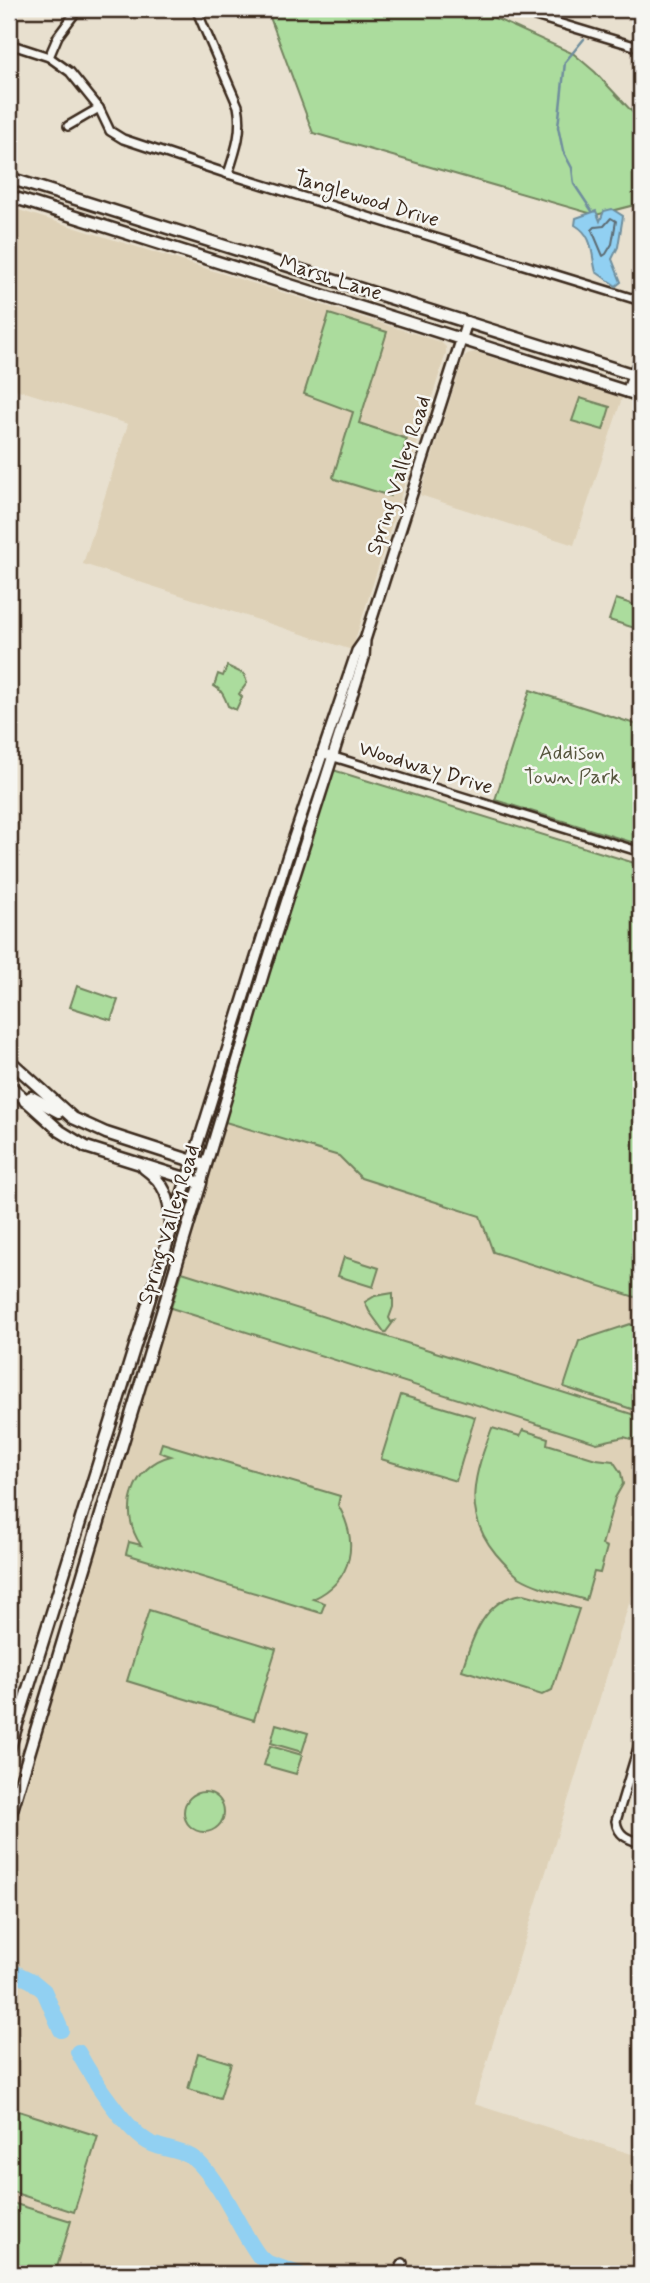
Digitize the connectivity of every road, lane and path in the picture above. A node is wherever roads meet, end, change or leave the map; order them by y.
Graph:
1 (196, 9) edge
2 (512, 9) edge
3 (73, 16) dead end
4 (9, 44) edge
5 (641, 48) edge
6 (49, 57) junction
7 (99, 108) junction
8 (68, 126) dead end
9 (229, 174) junction
10 (9, 178) edge
11 (26, 183) junction
12 (9, 196) edge
13 (20, 200) junction
14 (263, 257) junction
15 (258, 274) junction
16 (641, 301) edge
17 (467, 322) junction
18 (462, 339) junction
19 (641, 356) edge
20 (637, 376) edge
21 (627, 391) junction
22 (641, 396) edge
23 (365, 640) junction
24 (321, 753) junction
25 (333, 757) junction
26 (641, 852) edge
27 (9, 1060) edge
28 (9, 1085) edge
29 (25, 1101) junction
30 (66, 1114) junction
31 (193, 1162) junction
32 (138, 1164) junction
33 (205, 1165) junction
34 (187, 1179) junction
35 (201, 1183) junction
36 (170, 1236) junction
37 (142, 1319) junction
38 (158, 1324) junction
39 (641, 1738) edge
40 (9, 1750) edge
41 (9, 1820) edge
42 (641, 1843) edge

1 - 9 street
2 - 5 street
3 - 6 street
4 - 6 street, Tanglewood Drive
6 - 7 street, Tanglewood Drive
7 - 8 street
7 - 9 street, Tanglewood Drive
9 - 16 street, Tanglewood Drive
10 - 11 main road, Marsh Lane
11 - 13 main road
11 - 14 main road, Marsh Lane
12 - 13 main road, Marsh Lane
13 - 15 main road, Marsh Lane
14 - 15 main road
14 - 17 main road, Marsh Lane
15 - 18 main road, Marsh Lane
17 - 18 street, Spring Valley Road
17 - 20 main road, Marsh Lane
18 - 21 main road, Marsh Lane
18 - 23 street, Spring Valley Road
19 - 20 street
20 - 21 street
21 - 22 main road, Marsh Lane
23 - 24 street, Spring Valley Road
23 - 25 street, Spring Valley Road
24 - 25 street, Woodway Drive
24 - 31 street, Spring Valley Road
25 - 26 street, Woodway Drive
25 - 33 street, Spring Valley Road
27 - 30 main road
28 - 29 main road
29 - 30 main road
29 - 32 main road
30 - 31 main road
31 - 33 main road
31 - 34 street, Spring Valley Road
32 - 34 main road
32 - 36 main road
33 - 35 street, Spring Valley Road
34 - 35 main road
34 - 36 main road, Spring Valley Road
35 - 38 main road, Spring Valley Road
36 - 37 main road, Spring Valley Road
37 - 38 main road
37 - 40 main road, Spring Valley Road
38 - 41 main road, Spring Valley Road
39 - 42 street

